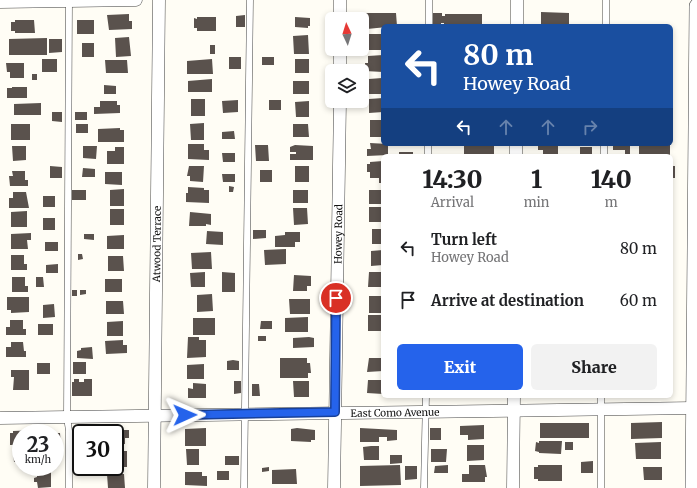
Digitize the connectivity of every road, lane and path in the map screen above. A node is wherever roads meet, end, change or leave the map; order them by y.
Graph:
1 (69, 0) edge
2 (136, 0) edge
3 (159, 0) edge
4 (250, 0) edge
5 (340, 0) edge
6 (429, 0) edge
7 (518, 0) edge
8 (606, 0) edge
9 (0, 2) edge
10 (697, 6) edge
11 (340, 12) edge
12 (430, 24) edge
13 (517, 24) edge
14 (606, 24) edge
15 (340, 108) edge
16 (697, 184) edge
17 (696, 342) edge
18 (426, 398) edge
19 (514, 398) edge
20 (601, 398) edge
21 (693, 408) junction
22 (601, 410) junction
23 (425, 411) junction
24 (335, 412) junction
25 (514, 412) junction
26 (245, 414) junction
27 (155, 415) junction
28 (67, 417) junction
29 (0, 418) edge
30 (69, 488) edge
31 (154, 488) edge
32 (244, 488) edge
33 (334, 488) edge
34 (424, 488) edge
35 (513, 488) edge
36 (601, 488) edge
37 (693, 488) edge

1 - 2 street
1 - 9 street
1 - 28 lane
3 - 27 street, Atwood Terrace
4 - 26 lane
5 - 11 street
6 - 12 lane
7 - 13 street
8 - 14 lane
10 - 16 street
15 - 24 street, Howey Road
16 - 17 street
17 - 21 street
18 - 23 lane
19 - 25 street
20 - 22 lane
21 - 22 street, East Como Avenue
21 - 37 street
22 - 25 street, East Como Avenue
22 - 36 lane
23 - 24 street, East Como Avenue
23 - 25 street, East Como Avenue
23 - 34 lane
24 - 26 street, East Como Avenue
24 - 33 street, Howey Road
25 - 35 street
26 - 27 street, East Como Avenue
26 - 32 lane
27 - 28 street, East Como Avenue
27 - 31 street, Atwood Terrace
28 - 29 street, East Como Avenue
28 - 30 lane

